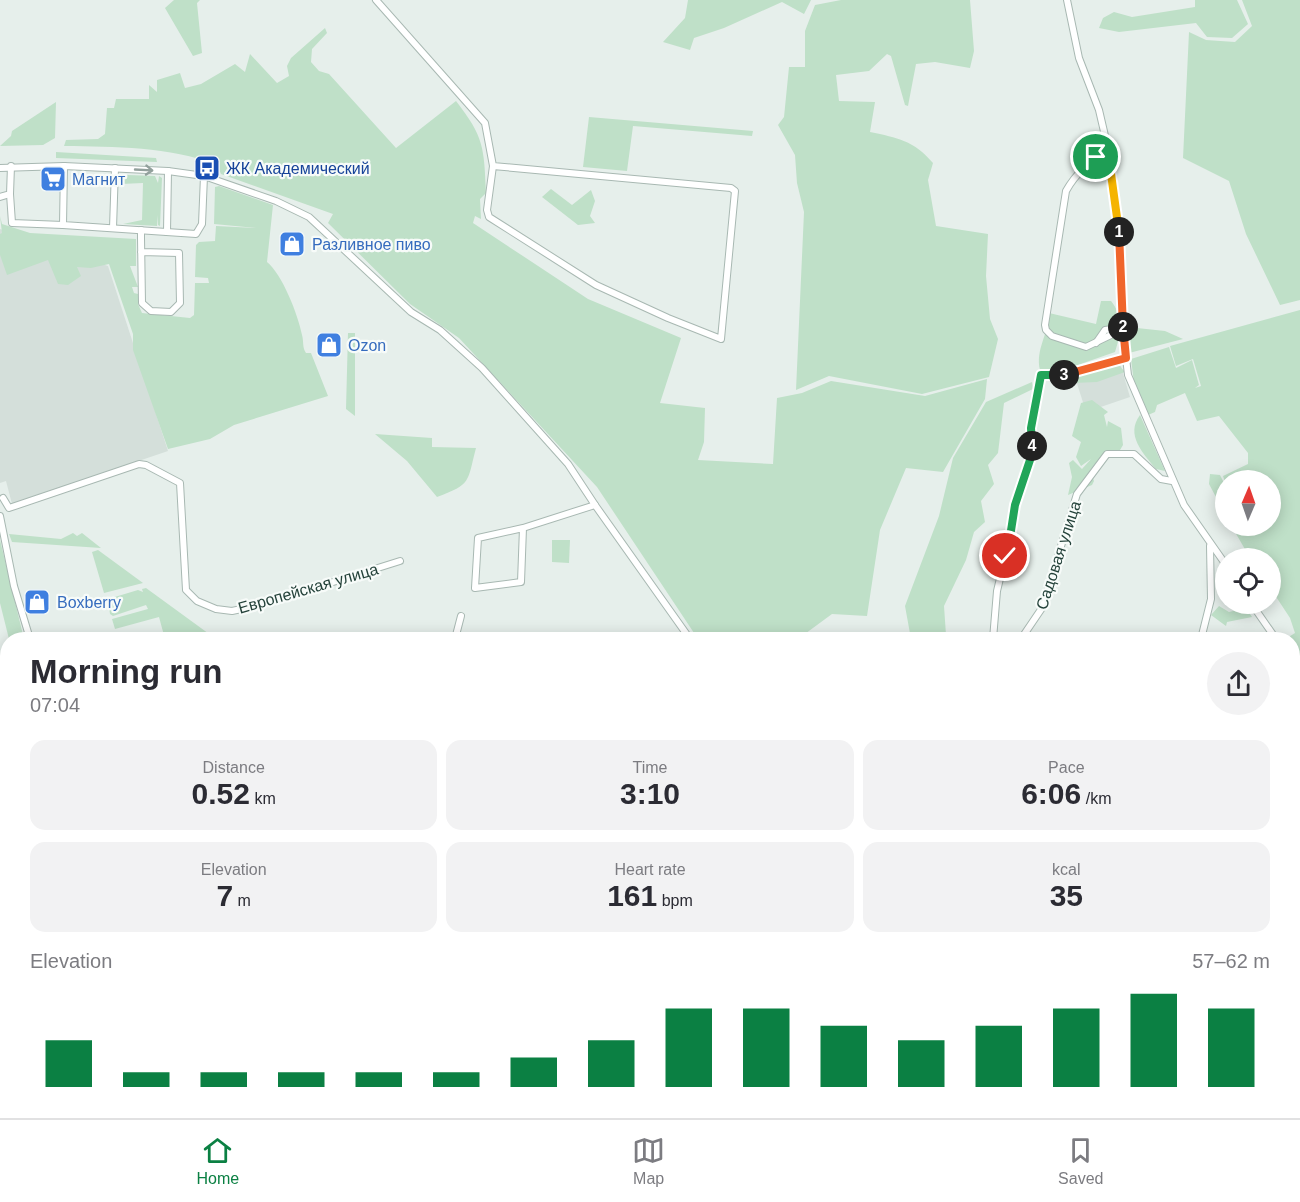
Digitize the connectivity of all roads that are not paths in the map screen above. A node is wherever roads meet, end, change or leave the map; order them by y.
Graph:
1 (376, 0) edge
2 (1067, 0) edge
3 (1108, 152) junction
4 (10, 166) junction
5 (64, 166) junction
6 (493, 166) junction
7 (0, 168) edge
8 (115, 168) junction
9 (168, 171) junction
10 (204, 176) junction
11 (10, 194) junction
12 (0, 197) edge
13 (63, 225) junction
14 (113, 228) junction
15 (141, 230) junction
16 (166, 232) junction
17 (141, 252) junction
18 (1120, 333) junction
19 (1126, 358) junction
20 (1172, 481) junction
21 (3, 498) dead end
22 (595, 505) junction
23 (0, 516) edge
24 (524, 528) junction
25 (1210, 546) junction
26 (1215, 552) edge
27 (400, 561) dead end
28 (1259, 614) edge
29 (461, 616) dead end
30 (28, 632) edge
31 (457, 632) edge
32 (685, 632) edge
33 (994, 632) edge
34 (1026, 632) edge
35 (1203, 632) edge
36 (1271, 632) edge

1 - 6 street
2 - 3 street
3 - 18 street
3 - 18 street
4 - 5 street
4 - 7 street
4 - 11 street
5 - 8 street
5 - 13 street
6 - 6 street
8 -> 9 street
8 - 14 street
9 - 10 street
9 - 16 street
10 - 16 street
10 - 22 street
11 - 12 street
11 - 13 street
13 - 14 street
14 - 15 street
15 - 16 street
15 - 17 street
17 - 17 street
18 - 19 street
19 - 20 street
19 - 33 street
20 - 25 street
20 - 34 street, Садовая улица
21 - 27 street, Европейская улица
22 - 24 street
22 - 32 street
23 - 30 street
24 - 24 street
25 - 26 street
25 - 35 street
28 - 36 street
29 - 31 street

